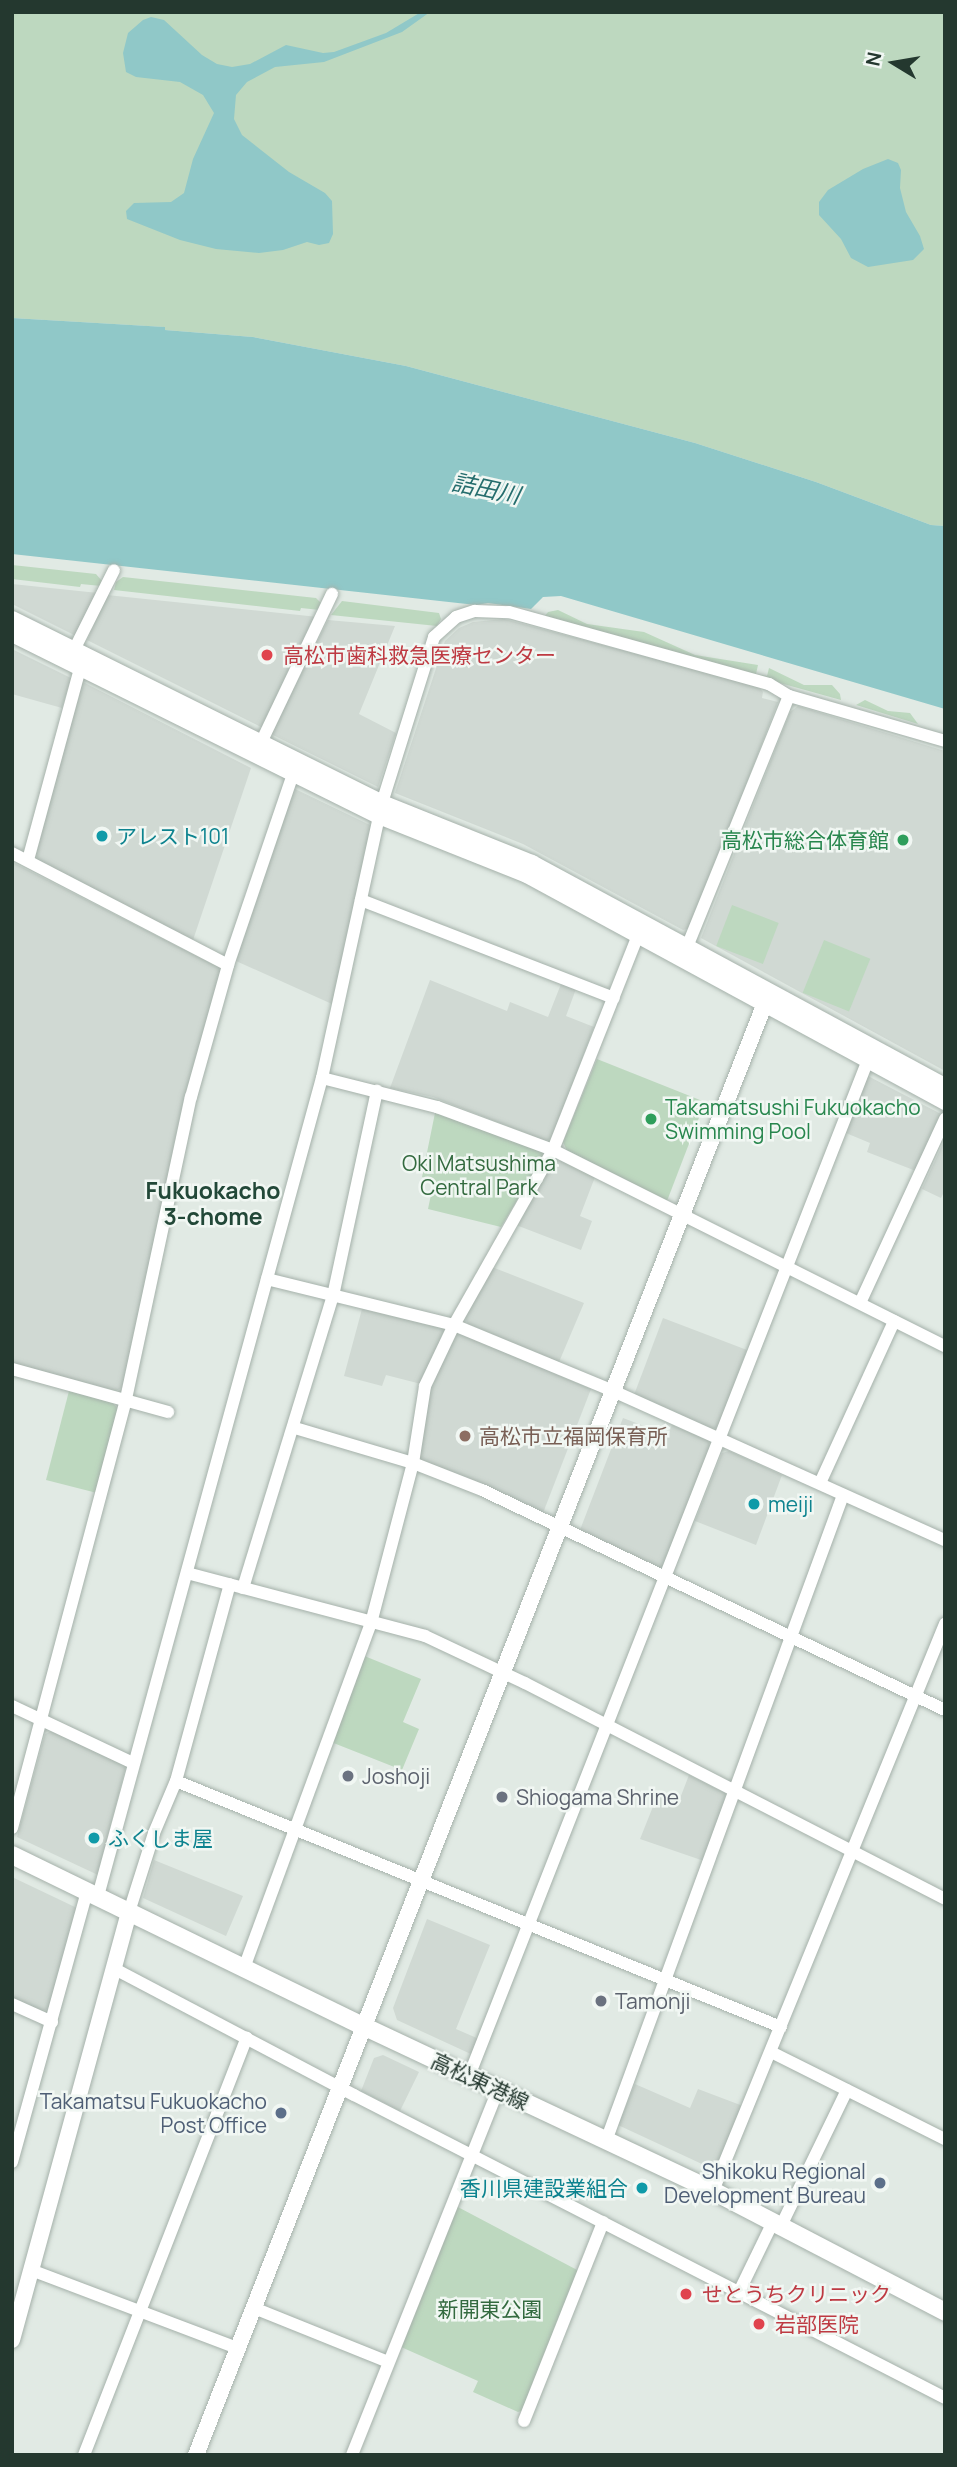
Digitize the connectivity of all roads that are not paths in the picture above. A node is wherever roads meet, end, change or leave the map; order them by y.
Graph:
1 (114, 570) dead end
2 (332, 594) dead end
3 (12, 619) edge
4 (12, 634) edge
5 (75, 660) junction
6 (789, 696) junction
7 (945, 741) edge
8 (258, 749) junction
9 (293, 774) junction
10 (380, 810) junction
11 (12, 853) edge
12 (28, 860) junction
13 (361, 900) junction
14 (640, 929) junction
15 (685, 953) junction
16 (228, 965) junction
17 (614, 998) junction
18 (766, 998) junction
19 (868, 1060) junction
20 (322, 1078) junction
21 (945, 1086) edge
22 (377, 1091) junction
23 (945, 1102) edge
24 (945, 1119) edge
25 (553, 1150) junction
26 (682, 1214) junction
27 (787, 1267) junction
28 (267, 1279) junction
29 (333, 1296) junction
30 (860, 1303) junction
31 (894, 1321) junction
32 (454, 1325) junction
33 (945, 1346) edge
34 (13, 1372) edge
35 (612, 1391) junction
36 (126, 1399) junction
37 (168, 1412) dead end
38 (295, 1428) junction
39 (720, 1439) junction
40 (412, 1462) junction
41 (820, 1483) junction
42 (843, 1495) junction
43 (559, 1526) junction
44 (945, 1540) edge
45 (187, 1573) junction
46 (667, 1576) junction
47 (230, 1584) junction
48 (243, 1588) junction
49 (371, 1623) junction
50 (945, 1624) edge
51 (792, 1636) junction
52 (503, 1672) junction
53 (916, 1696) junction
54 (12, 1706) edge
55 (945, 1710) edge
56 (42, 1720) junction
57 (608, 1727) junction
58 (133, 1763) junction
59 (176, 1781) junction
60 (735, 1791) junction
61 (12, 1828) edge
62 (296, 1830) junction
63 (852, 1851) junction
64 (12, 1855) edge
65 (422, 1881) junction
66 (92, 1894) junction
67 (945, 1899) edge
68 (129, 1912) junction
69 (530, 1926) junction
70 (113, 1968) junction
71 (244, 1968) junction
72 (666, 1981) junction
73 (12, 2004) edge
74 (52, 2022) junction
75 (363, 2026) junction
76 (781, 2027) junction
77 (247, 2038) junction
78 (771, 2052) junction
79 (469, 2076) junction
80 (341, 2088) junction
81 (498, 2090) junction
82 (847, 2090) junction
83 (945, 2138) edge
84 (606, 2141) junction
85 (470, 2155) junction
86 (12, 2162) edge
87 (713, 2191) junction
88 (603, 2222) junction
89 (777, 2224) junction
90 (31, 2270) junction
91 (739, 2292) junction
92 (254, 2308) junction
93 (140, 2310) junction
94 (945, 2312) edge
95 (12, 2340) edge
96 (237, 2348) junction
97 (388, 2362) junction
98 (945, 2398) edge
99 (524, 2421) dead end
100 (84, 2455) edge
101 (196, 2455) edge
102 (352, 2455) edge

1 - 5 street
2 - 8 street
3 - 5 street
4 - 5 street
5 - 8 street
5 - 12 street
6 - 7 street
6 - 10 street
6 - 15 street
8 - 9 street
8 - 10 street
9 - 10 street
9 - 16 street
10 - 13 street
10 - 14 street
11 - 12 street
12 - 16 street
13 - 17 street
13 - 20 street
14 - 15 street
14 - 17 street
15 - 18 street
16 - 36 street
17 - 25 street
18 - 19 street
18 - 21 street
18 - 26 street
19 - 23 street
19 - 27 street
20 - 22 street
20 - 28 street
22 - 25 street
22 - 29 street
24 - 30 street
25 - 26 street
25 - 32 street
26 - 27 street
26 - 35 street
27 - 30 street
27 - 39 street
28 - 29 street
28 - 45 street
29 - 32 street
29 - 38 street
30 - 31 street
31 - 33 street
31 - 41 street
32 - 35 street
32 - 40 street
34 - 36 street
35 - 39 street
35 - 43 street
36 - 37 street
36 - 56 street
38 - 40 street
38 - 48 street
39 - 41 street
39 - 46 street
40 - 43 street
40 - 49 street
41 - 42 street
42 - 44 street
42 - 51 street
43 - 46 street
43 - 52 street
45 - 47 street
45 - 58 street
46 - 51 street
46 - 57 street
47 - 48 street
47 - 59 street
48 - 49 street
49 - 52 street
49 - 62 street
50 - 53 street
51 - 53 street
51 - 60 street
52 - 57 street
52 - 65 street
53 - 55 street
53 - 63 street
54 - 56 street
56 - 58 street
56 - 61 street
57 - 60 street
57 - 69 street
58 - 66 street
59 - 62 street
59 - 68 street
60 - 63 street
60 - 72 street
62 - 65 street
62 - 71 street
63 - 67 street
63 - 76 street
64 - 66 main road, 高松東港線
65 - 69 street
65 - 75 street
66 - 68 main road, 高松東港線
66 - 74 street
68 - 70 street
68 - 71 main road, 高松東港線
69 - 72 street
69 - 79 street
70 - 77 street
70 - 90 street
71 - 75 main road, 高松東港線
72 - 76 street
72 - 84 street
73 - 74 street
74 - 86 street
75 - 79 main road, 高松東港線
75 - 80 street
76 - 78 street
77 - 80 street
77 - 93 street
78 - 82 street
78 - 87 street
79 - 81 main road, 高松東港線
80 - 85 street
80 - 92 street
81 - 84 main road, 高松東港線
81 - 85 street
82 - 83 street
82 - 89 street
84 - 87 main road, 高松東港線
85 - 88 street
85 - 97 street
87 - 89 main road, 高松東港線
88 - 91 street
88 - 99 street
89 - 91 street
89 - 94 main road, 高松東港線
90 - 93 street
90 - 95 street
91 - 98 street
92 - 96 street
92 - 97 street
93 - 96 street
93 - 100 street
96 - 101 street
97 - 102 street

